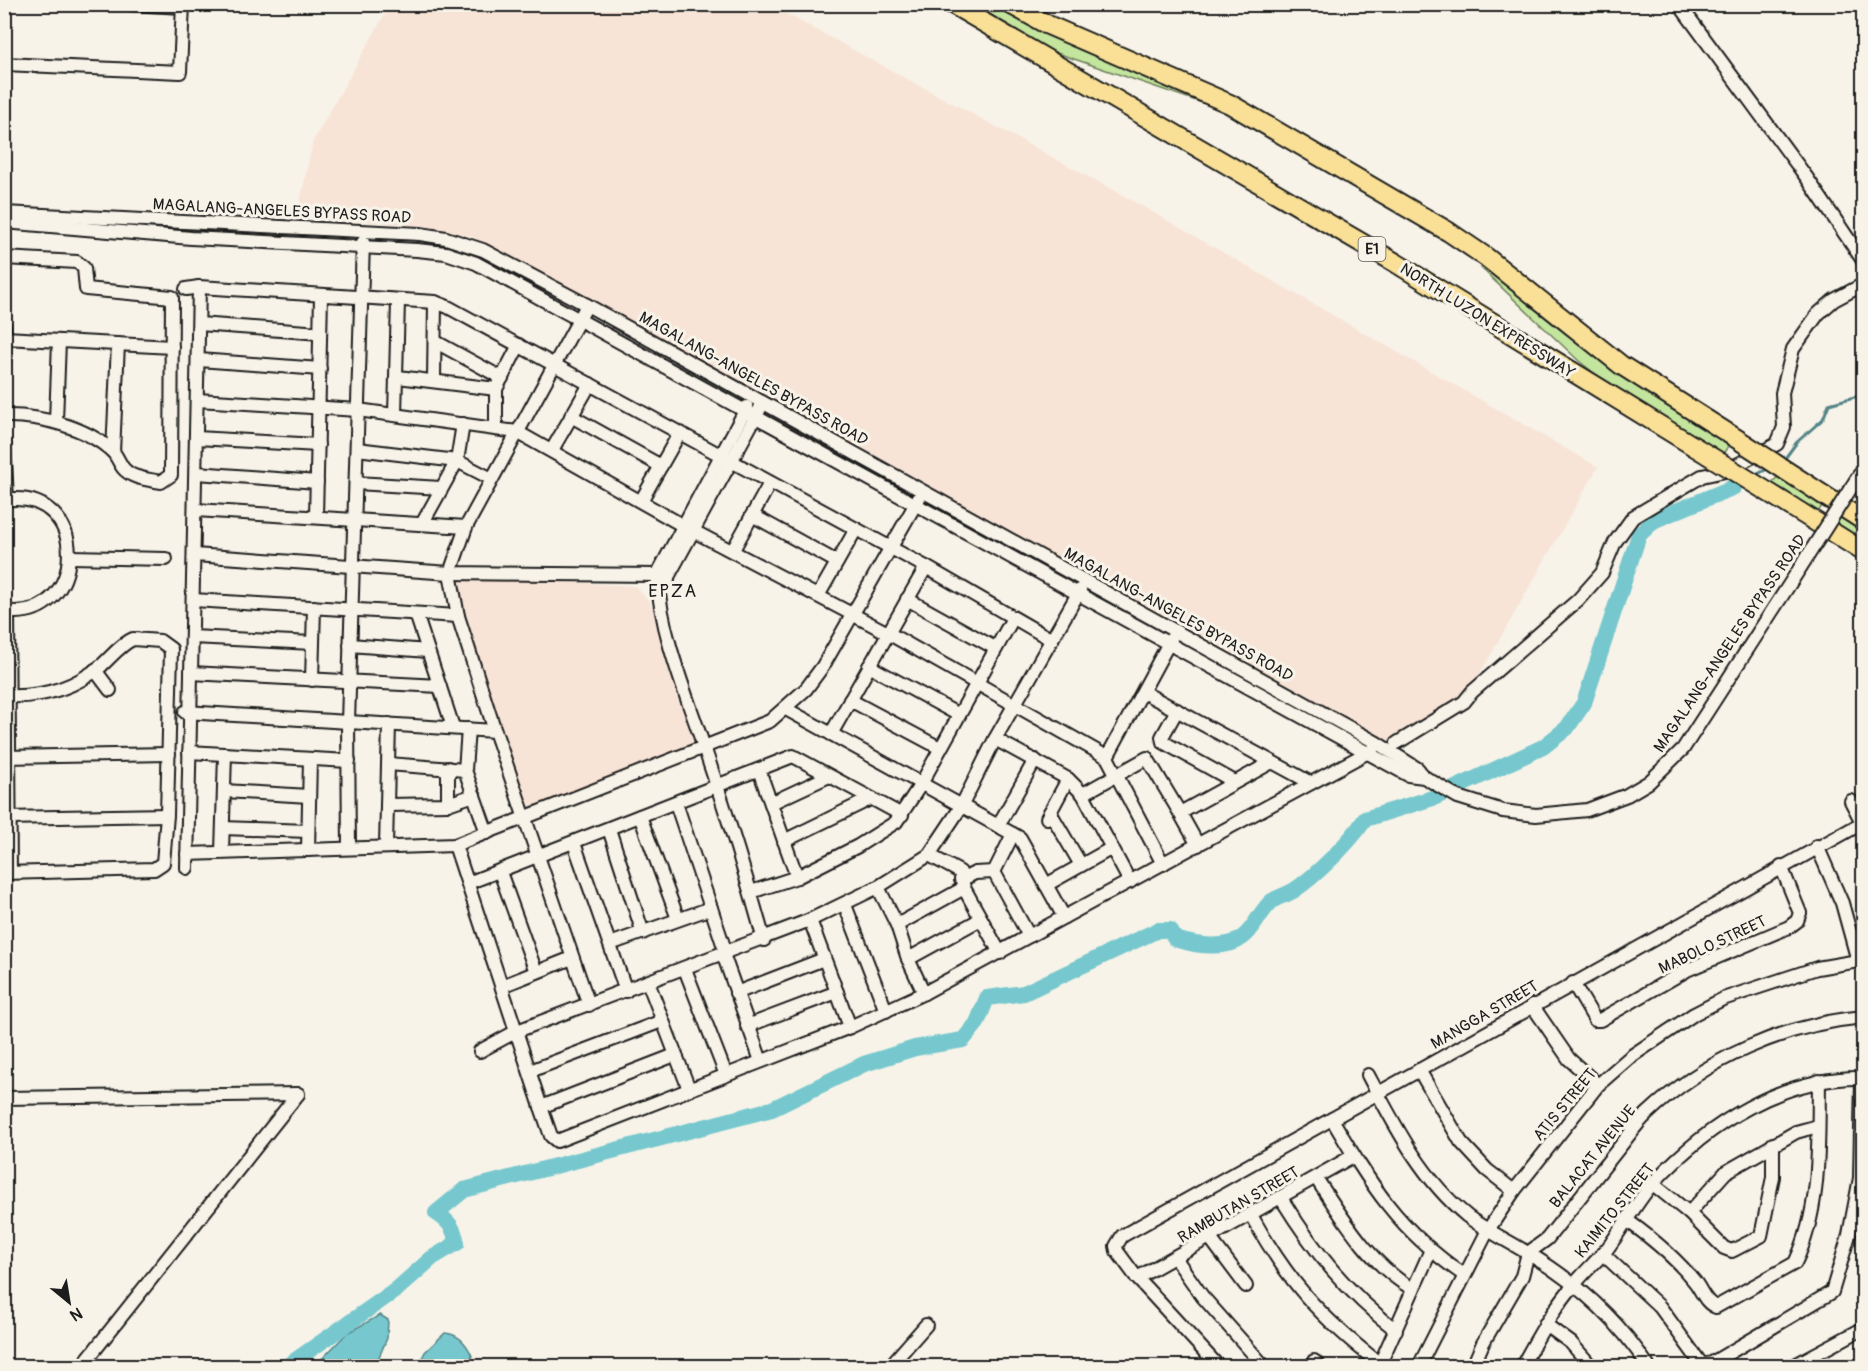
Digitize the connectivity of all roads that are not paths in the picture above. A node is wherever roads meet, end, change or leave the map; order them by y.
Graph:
1 (130, 4) edge
2 (952, 4) edge
3 (1010, 4) edge
4 (1679, 4) edge
5 (149, 5) edge
6 (183, 6) edge
7 (4, 64) edge
8 (4, 213) edge
9 (4, 222) edge
10 (364, 231) junction
11 (363, 248) junction
12 (4, 258) edge
13 (1863, 262) edge
14 (1863, 284) edge
15 (200, 287) junction
16 (186, 289) dead end
17 (321, 296) junction
18 (360, 298) junction
19 (398, 301) junction
20 (435, 302) junction
21 (587, 305) junction
22 (579, 321) junction
23 (200, 324) junction
24 (4, 326) edge
25 (320, 333) junction
26 (5, 338) edge
27 (59, 341) junction
28 (436, 342) junction
29 (118, 344) junction
30 (519, 345) junction
31 (172, 347) junction
32 (199, 360) junction
33 (4, 362) edge
34 (554, 363) junction
35 (320, 369) junction
36 (398, 377) junction
37 (434, 379) junction
38 (499, 383) junction
39 (590, 384) junction
40 (197, 400) junction
41 (758, 400) junction
42 (319, 407) junction
43 (358, 410) junction
44 (396, 414) junction
45 (4, 416) edge
46 (572, 416) junction
47 (749, 416) junction
48 (56, 421) junction
49 (463, 424) junction
50 (496, 429) junction
51 (517, 432) junction
52 (679, 434) junction
53 (197, 438) junction
54 (4, 442) edge
55 (318, 444) junction
56 (357, 449) junction
57 (552, 450) junction
58 (113, 452) junction
59 (457, 460) junction
60 (725, 460) junction
61 (661, 466) junction
62 (1863, 469) edge
63 (197, 473) junction
64 (492, 479) junction
65 (317, 482) junction
66 (356, 483) junction
67 (770, 483) junction
68 (441, 488) junction
69 (923, 489) junction
70 (6, 500) edge
71 (641, 501) junction
72 (916, 503) junction
73 (196, 510) junction
74 (752, 515) junction
75 (316, 517) junction
76 (355, 520) junction
77 (1863, 521) edge
78 (422, 524) junction
79 (466, 527) junction
80 (687, 527) junction
81 (856, 529) junction
82 (890, 548) junction
83 (733, 550) junction
84 (1863, 552) edge
85 (194, 555) junction
86 (71, 557) junction
87 (166, 559) dead end
88 (837, 562) junction
89 (353, 566) junction
90 (926, 567) junction
91 (450, 573) junction
92 (663, 578) junction
93 (1085, 579) junction
94 (1077, 595) junction
95 (818, 596) junction
96 (907, 599) junction
97 (193, 600) junction
98 (314, 607) junction
99 (352, 609) junction
100 (6, 611) edge
101 (416, 614) junction
102 (851, 615) junction
103 (458, 616) junction
104 (1013, 618) junction
105 (1175, 631) junction
106 (888, 633) junction
107 (192, 637) junction
108 (1052, 640) junction
109 (313, 643) junction
110 (350, 645) junction
111 (1168, 646) junction
112 (995, 648) junction
113 (428, 651) junction
114 (869, 666) junction
115 (95, 670) junction
116 (191, 673) junction
117 (312, 680) junction
118 (350, 683) junction
119 (976, 683) junction
120 (440, 686) junction
121 (110, 690) dead end
122 (1143, 692) junction
123 (6, 696) edge
124 (850, 700) junction
125 (1014, 705) junction
126 (786, 710) junction
127 (1177, 710) junction
128 (188, 712) junction
129 (959, 715) junction
130 (348, 722) junction
131 (389, 724) junction
132 (453, 727) junction
133 (468, 729) junction
134 (495, 731) junction
135 (831, 734) junction
136 (995, 738) junction
137 (1377, 743) junction
138 (1397, 743) dead end
139 (705, 747) junction
140 (940, 748) junction
141 (189, 752) junction
142 (169, 754) junction
143 (225, 754) junction
144 (1369, 754) junction
145 (7, 757) edge
146 (1107, 757) junction
147 (310, 760) junction
148 (1035, 760) junction
149 (349, 761) junction
150 (1272, 762) junction
151 (388, 764) junction
152 (448, 768) junction
153 (465, 770) junction
154 (759, 770) junction
155 (829, 776) junction
156 (1116, 776) junction
157 (1068, 779) junction
158 (1427, 779) junction
159 (1235, 782) junction
160 (1311, 783) junction
161 (921, 784) junction
162 (717, 787) junction
163 (224, 790) junction
164 (1083, 794) junction
165 (474, 795) junction
166 (309, 796) junction
167 (870, 799) junction
168 (1851, 801) dead end
169 (676, 803) junction
170 (771, 803) junction
171 (448, 804) junction
172 (387, 805) junction
173 (961, 807) junction
174 (1180, 813) junction
175 (167, 814) junction
176 (902, 815) junction
177 (640, 816) junction
178 (7, 818) edge
179 (524, 819) junction
180 (1863, 823) edge
181 (998, 826) junction
182 (223, 828) junction
183 (609, 829) junction
184 (308, 831) junction
185 (488, 833) junction
186 (1012, 834) junction
187 (784, 841) junction
188 (574, 843) junction
189 (455, 845) junction
190 (1198, 845) junction
191 (386, 846) junction
192 (1817, 846) junction
193 (349, 848) junction
194 (1112, 848) junction
195 (308, 850) junction
196 (222, 852) junction
197 (187, 854) junction
198 (929, 855) junction
199 (536, 856) junction
200 (1162, 864) junction
201 (1081, 866) junction
202 (1780, 867) junction
203 (187, 868) dead end
204 (500, 872) junction
205 (994, 872) junction
206 (7, 873) edge
207 (797, 877) junction
208 (1130, 882) junction
209 (468, 883) junction
210 (962, 884) junction
211 (1046, 885) junction
212 (878, 887) junction
213 (751, 892) junction
214 (845, 905) junction
215 (711, 908) junction
216 (1064, 917) junction
217 (678, 919) junction
218 (981, 919) junction
219 (810, 920) junction
220 (897, 925) junction
221 (643, 933) junction
222 (1029, 936) junction
223 (764, 940) junction
224 (610, 944) junction
225 (724, 953) junction
226 (1000, 953) junction
227 (572, 958) junction
228 (824, 959) junction
229 (908, 959) junction
230 (1861, 961) edge
231 (685, 969) junction
232 (536, 972) junction
233 (648, 982) junction
234 (1573, 983) junction
235 (502, 986) junction
236 (626, 991) junction
237 (837, 992) junction
238 (736, 993) junction
239 (924, 993) junction
240 (589, 1005) junction
241 (1532, 1005) junction
242 (886, 1011) junction
243 (1863, 1017) edge
244 (662, 1021) junction
245 (747, 1026) junction
246 (850, 1027) junction
247 (517, 1031) junction
248 (480, 1051) dead end
249 (675, 1055) junction
250 (761, 1061) junction
251 (1419, 1070) junction
252 (530, 1071) junction
253 (726, 1075) junction
254 (1368, 1075) dead end
255 (1863, 1078) edge
256 (1819, 1081) junction
257 (1598, 1085) junction
258 (689, 1089) junction
259 (1377, 1094) junction
260 (4, 1098) edge
261 (541, 1107) junction
262 (1332, 1119) junction
263 (1818, 1126) junction
264 (1773, 1144) junction
265 (1353, 1156) junction
266 (1316, 1178) junction
267 (1653, 1184) junction
268 (1514, 1191) junction
269 (1281, 1198) junction
270 (1689, 1212) junction
271 (1251, 1215) junction
272 (1628, 1221) junction
273 (1488, 1230) junction
274 (1210, 1238) junction
275 (1547, 1239) junction
276 (1430, 1252) junction
277 (1528, 1253) junction
278 (1603, 1254) junction
279 (1176, 1259) junction
280 (1541, 1262) junction
281 (1464, 1275) junction
282 (1522, 1276) junction
283 (1137, 1278) junction
284 (1573, 1285) junction
285 (1246, 1286) dead end
286 (1413, 1289) junction
287 (1545, 1324) junction
288 (926, 1325) dead end
289 (1863, 1328) edge
290 (1396, 1330) junction
291 (1380, 1365) edge
292 (82, 1366) edge
293 (890, 1366) edge
294 (1218, 1366) edge
295 (1264, 1366) edge
296 (1419, 1366) edge
297 (1473, 1366) edge
298 (1522, 1366) edge
299 (1592, 1366) edge
300 (1648, 1366) edge
301 (1793, 1366) edge

1 - 5 street
2 - 84 highway, NORTH LUZON EXPRESSWAY / E1, bridge
3 - 77 highway, bridge
4 - 13 street
5 - 6 street
6 - 7 street
8 - 10 street, MAGALANG-ANGELES BYPASS ROAD
9 - 11 street, MAGALANG-ANGELES BYPASS ROAD
10 - 11 street
10 - 21 street, MAGALANG-ANGELES BYPASS ROAD
11 - 18 street
11 - 22 street, MAGALANG-ANGELES BYPASS ROAD
12 - 31 street
14 - 138 street
15 - 16 street
15 - 17 street
15 - 23 street
17 - 18 street
17 - 25 street
18 - 19 street
18 - 43 street
19 - 20 street
19 - 36 street
20 - 28 street
20 - 30 street
21 - 22 street
21 - 41 street, MAGALANG-ANGELES BYPASS ROAD
22 - 34 street
22 - 47 street, MAGALANG-ANGELES BYPASS ROAD
23 - 25 street
23 - 32 street
24 - 26 street
25 - 35 street
26 - 27 street
26 - 33 street
27 - 29 street
27 - 48 street
28 - 37 street
28 - 38 street
29 - 31 street
29 - 58 street
30 - 34 street
30 - 38 street
31 - 58 street
32 - 35 street
32 - 40 street
34 - 39 street
34 - 51 street
35 - 42 street
36 - 37 street
36 - 44 street
37 - 38 street
38 - 50 street
39 - 46 street
39 - 52 street
40 - 42 street
40 - 53 street
41 - 47 street
41 - 69 street, MAGALANG-ANGELES BYPASS ROAD
42 - 43 street
42 - 55 street
43 - 44 street
43 - 56 street
44 - 49 street
45 - 48 street
46 - 57 street
46 - 61 street
47 - 60 street
47 - 72 street, MAGALANG-ANGELES BYPASS ROAD
48 - 58 street
49 - 50 street
49 - 59 street
50 - 51 street
51 - 57 street
51 - 64 street
52 - 60 street
52 - 61 street
53 - 55 street
53 - 63 street
54 - 70 street
55 - 65 street
56 - 59 street
56 - 66 street
57 - 71 street
59 - 64 street
59 - 68 street
60 - 67 street
60 - 80 street
61 - 71 street
62 - 158 street, MAGALANG-ANGELES BYPASS ROAD, bridge
63 - 65 street
63 - 73 street
64 - 79 street
65 - 75 street
66 - 68 street
66 - 76 street
67 - 74 street
67 - 81 street
68 - 78 street
69 - 72 street
69 - 93 street, MAGALANG-ANGELES BYPASS ROAD
70 - 86 street
71 - 80 street
72 - 82 street
72 - 94 street, MAGALANG-ANGELES BYPASS ROAD
73 - 75 street
73 - 85 street
74 - 83 street
74 - 88 street
75 - 76 street
76 - 78 street
76 - 89 street
78 - 79 street
79 - 91 street
80 - 83 street
80 - 92 street
81 - 82 street
81 - 88 street
82 - 90 street
82 - 102 street
83 - 95 street
85 - 89 street
85 - 97 street
86 - 87 street
86 - 100 street
88 - 95 street
89 - 91 street
89 - 99 street
90 - 96 street
90 - 104 street
91 - 92 street
91 - 103 street
92 - 139 street
93 - 94 street
93 - 105 street, MAGALANG-ANGELES BYPASS ROAD
94 - 108 street
94 - 111 street, MAGALANG-ANGELES BYPASS ROAD
95 - 102 street
96 - 106 street
96 - 112 street
97 - 98 street
97 - 107 street
98 - 99 street
98 - 109 street
99 - 101 street
99 - 110 street
100 - 123 street
101 - 103 street
101 - 113 street
102 - 106 street
102 - 126 street
103 - 134 street
104 - 108 street
104 - 112 street
105 - 111 street
105 - 137 street, MAGALANG-ANGELES BYPASS ROAD
106 - 114 street
106 - 119 street
107 - 109 street
107 - 116 street
108 - 125 street
109 - 117 street
110 - 113 street
110 - 118 street
111 - 122 street
111 - 144 street, MAGALANG-ANGELES BYPASS ROAD
112 - 119 street
113 - 120 street
114 - 124 street
114 - 129 street
115 - 121 street
115 - 123 street
115 - 142 street
116 - 117 street
116 - 128 street
117 - 118 street
118 - 120 street
118 - 130 street
119 - 125 street
119 - 129 street
120 - 132 street
122 - 127 street
122 - 146 street
123 - 145 street
124 - 135 street
124 - 140 street
125 - 136 street
125 - 146 street
126 - 135 street
126 - 139 street
127 - 150 street
127 - 159 street
128 - 130 street
128 - 141 street
129 - 140 street
130 - 131 street
130 - 149 street
131 - 132 street
131 - 151 street
132 - 133 street
133 - 134 street
133 - 153 street
134 - 179 street
135 - 161 street
136 - 148 street
136 - 173 street
137 - 144 street
137 - 158 street, MAGALANG-ANGELES BYPASS ROAD
139 - 162 street
139 - 179 street
140 - 161 street
141 - 143 street
141 - 197 street
142 - 145 street
142 - 175 street
143 - 147 street
143 - 163 street
144 - 158 street, MAGALANG-ANGELES BYPASS ROAD
144 - 160 street
145 - 178 street
146 - 156 street
147 - 149 street
147 - 166 street
148 - 157 street
148 - 181 street
149 - 193 street
150 - 159 street
150 - 160 street
151 - 152 street
151 - 172 street
152 - 153 street
152 - 171 street
153 - 165 street
154 - 155 street
154 - 162 street
154 - 170 street
155 - 167 street
155 - 170 street
156 - 164 street
156 - 174 street
156 - 200 street
157 - 164 street
157 - 201 street
159 - 174 street
160 - 190 street
161 - 173 street
161 - 176 street
162 - 169 street
162 - 213 street
163 - 166 street
163 - 182 street
164 - 194 street
165 - 171 street
165 - 185 street
166 - 184 street
167 - 176 street
167 - 187 street
168 - 180 street
169 - 177 street
169 - 215 street
170 - 187 street
171 - 172 street
172 - 191 street
173 - 181 street
173 - 198 street
174 - 190 street
175 - 178 street
175 - 206 street
176 - 207 street
177 - 183 street
177 - 217 street
178 - 206 street
179 - 185 street
179 - 199 street
180 - 192 street, MANGGA STREET
181 - 186 street
182 - 184 street
182 - 196 street
183 - 188 street
183 - 221 street
184 - 195 street
185 - 189 street
186 - 205 street
186 - 211 street
187 - 207 street
188 - 199 street
188 - 224 street
189 - 191 street
189 - 209 street
190 - 200 street
191 - 193 street
192 - 202 street, MANGGA STREET
192 - 230 street
193 - 195 street
194 - 201 street
194 - 208 street
195 - 196 street
196 - 197 street
197 - 203 street
198 - 210 street
198 - 212 street
199 - 204 street
199 - 227 street
200 - 208 street
201 - 211 street
202 - 234 street, MANGGA STREET
202 - 234 street, MABOLO STREET
204 - 209 street
204 - 232 street
205 - 210 street
205 - 222 street
207 - 213 street
208 - 216 street
209 - 235 street
210 - 218 street
210 - 220 street
211 - 216 street
212 - 214 street
212 - 220 street
213 - 223 street
214 - 219 street
214 - 242 street
215 - 217 street
215 - 225 street
216 - 222 street
217 - 221 street
218 - 226 street
218 - 229 street
219 - 223 street
219 - 228 street
220 - 229 street
221 - 224 street
222 - 226 street
223 - 225 street
224 - 236 street
225 - 231 street
225 - 238 street
226 - 239 street
227 - 232 street
227 - 240 street
228 - 237 street
228 - 238 street
229 - 239 street
230 - 257 street, ATIS STREET
231 - 233 street
231 - 253 street
232 - 235 street
233 - 236 street
233 - 244 street
234 - 241 street, MANGGA STREET
235 - 247 street
236 - 240 street
237 - 245 street
237 - 246 street
238 - 245 street
239 - 242 street
240 - 247 street
241 - 251 street, MANGGA STREET
241 - 257 street
242 - 246 street
243 - 275 street, BALACAT AVENUE
244 - 249 street
244 - 252 street
245 - 250 street
246 - 250 street
247 - 248 street
247 - 252 street
249 - 258 street
249 - 261 street
250 - 253 street
251 - 259 street, MANGGA STREET
251 - 268 street
252 - 261 street
253 - 258 street
254 - 259 street
255 - 256 street, KAIMITO STREET
255 - 278 street
256 - 263 street
256 - 267 street, KAIMITO STREET
257 - 268 street, ATIS STREET
258 - 261 street
259 - 262 street, MANGGA STREET
259 - 273 street
260 - 292 street
262 - 265 street
262 - 283 street, MANGGA STREET
263 - 264 street
263 - 272 street
264 - 270 street
264 - 270 street
265 - 266 street, RAMBUTAN STREET
265 - 276 street
266 - 269 street, RAMBUTAN STREET
266 - 286 street
267 - 270 street
267 - 272 street, KAIMITO STREET
268 - 273 street, ATIS STREET
269 - 271 street, RAMBUTAN STREET
269 - 290 street
271 - 274 street, RAMBUTAN STREET
271 - 291 street
272 - 278 street, KAIMITO STREET
273 - 277 street
273 - 281 street, ATIS STREET
274 - 279 street, RAMBUTAN STREET
274 - 285 street
275 - 277 street, BALACAT AVENUE
275 - 280 street, BALACAT AVENUE
276 - 281 street
276 - 286 street
277 - 280 street
277 - 282 street
278 - 284 street, KAIMITO STREET
279 - 283 street, RAMBUTAN STREET
279 - 295 street
280 - 282 street
280 - 284 street
281 - 296 street, ATIS STREET
282 - 297 street
283 - 294 street
284 - 287 street, KAIMITO STREET
284 - 300 street
286 - 290 street
287 - 298 street, KAIMITO STREET
287 - 299 street
288 - 293 street
289 - 301 street
290 - 291 street

